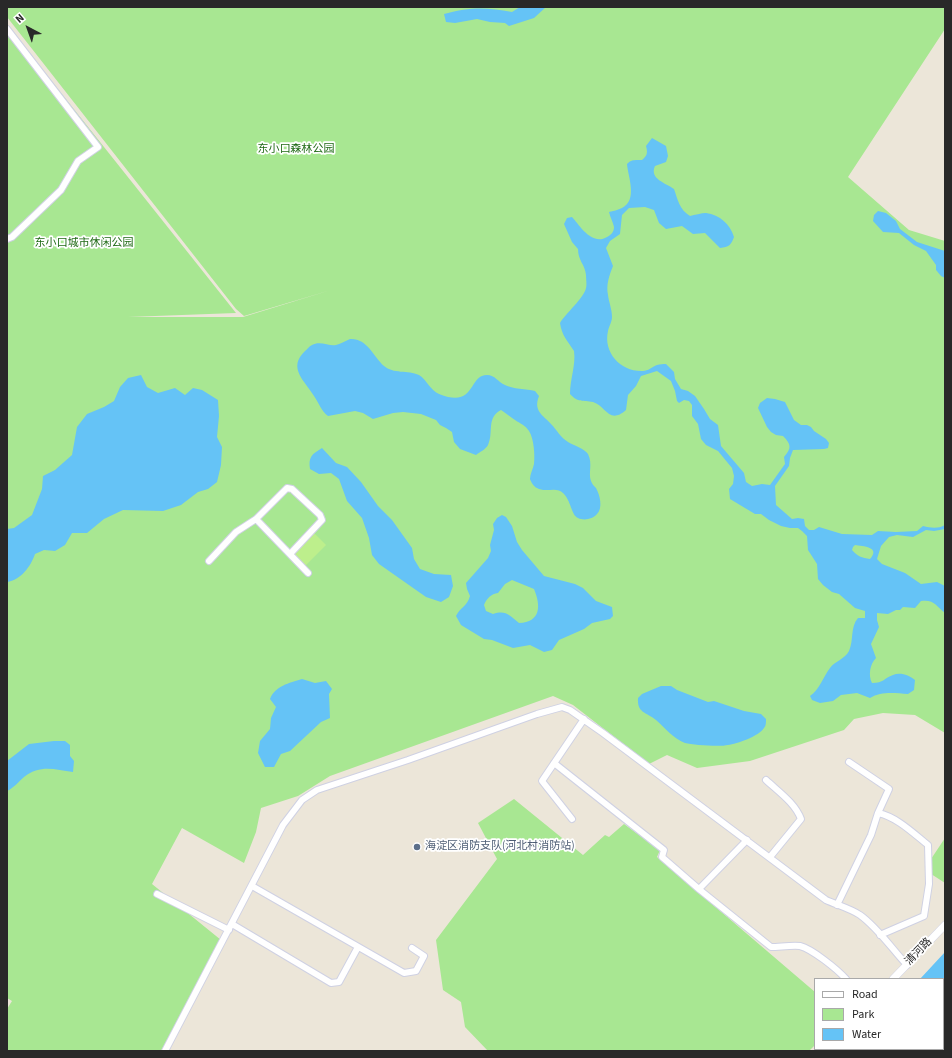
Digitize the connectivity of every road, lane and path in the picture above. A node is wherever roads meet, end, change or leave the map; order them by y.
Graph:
1 (7, 29) edge
2 (7, 239) edge
3 (256, 519) junction
4 (290, 554) junction
5 (209, 561) dead end
6 (308, 573) dead end
7 (584, 720) junction
8 (849, 762) dead end
9 (554, 763) junction
10 (766, 780) dead end
11 (878, 814) junction
12 (572, 819) dead end
13 (747, 840) junction
14 (770, 857) junction
15 (252, 886) junction
16 (699, 889) junction
17 (158, 894) dead end
18 (837, 905) junction
19 (945, 925) edge
20 (230, 927) junction
21 (880, 935) junction
22 (358, 947) junction
23 (412, 948) dead end
24 (907, 965) junction
25 (845, 978) edge
26 (894, 978) edge
27 (165, 1051) edge

1 - 2 street
3 - 4 street
3 - 4 street
3 - 5 street
4 - 6 street
7 - 9 street
7 - 13 street
7 - 15 street
8 - 11 street
9 - 12 street
9 - 16 street
10 - 14 street
11 - 18 street
11 - 21 street
13 - 14 street
13 - 16 street
14 - 18 street
15 - 20 street
15 - 22 street
16 - 25 street
17 - 20 street
18 - 21 street
19 - 24 street, 清河路
20 - 22 street
20 - 27 street
21 - 24 street
22 - 23 street
24 - 26 street, 清河路

